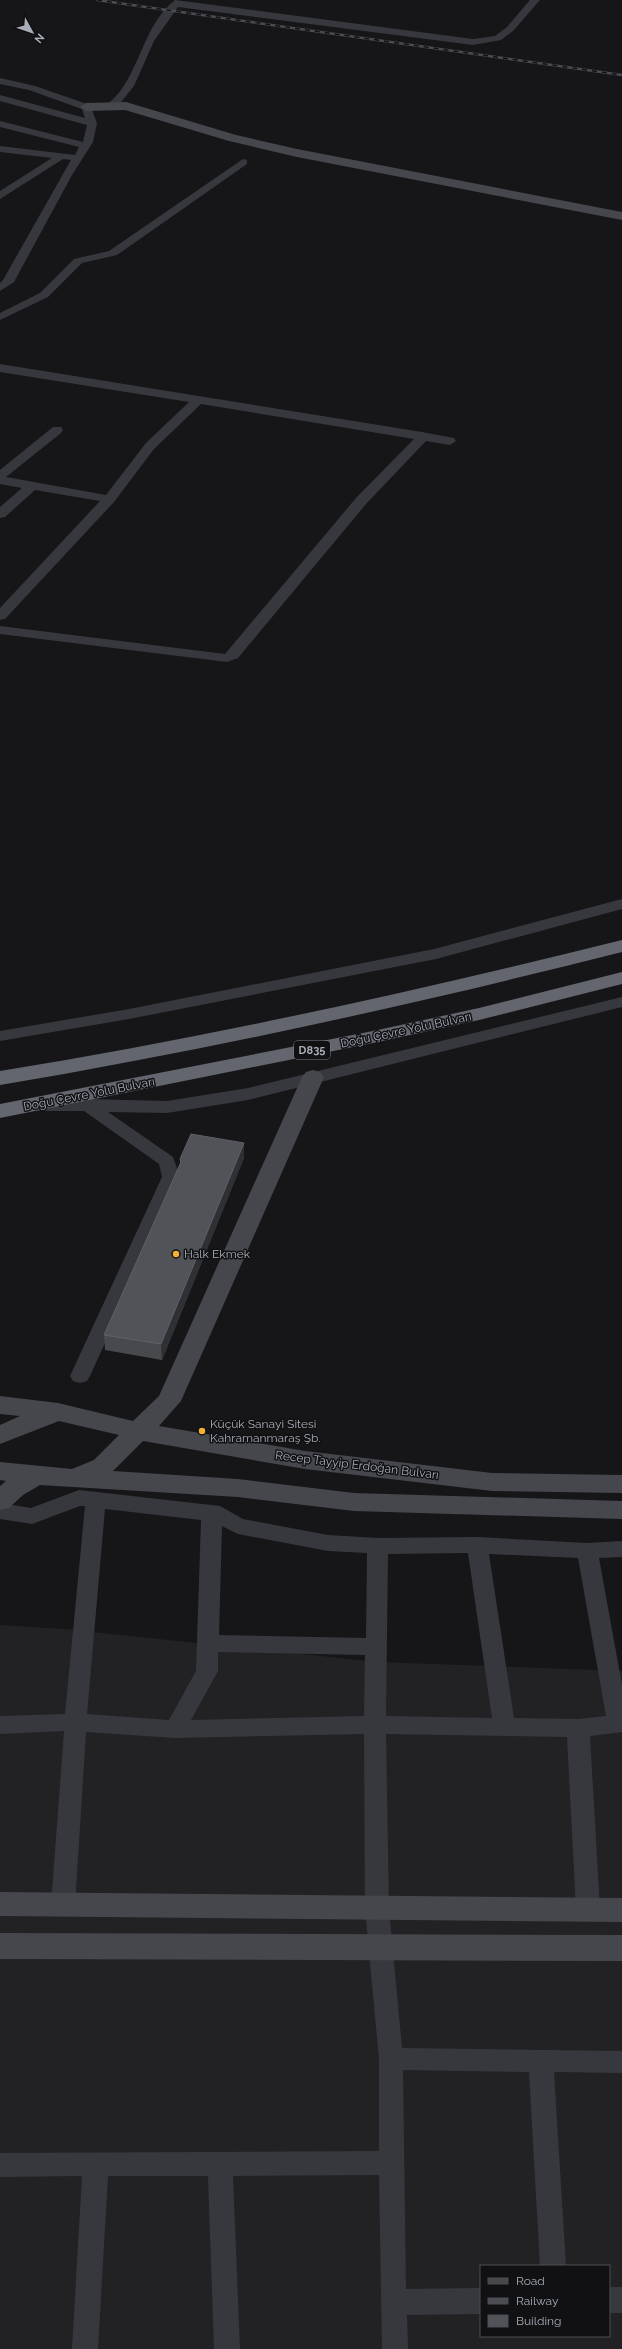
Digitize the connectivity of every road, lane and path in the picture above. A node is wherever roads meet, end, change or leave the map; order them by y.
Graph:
1 (535, 0) edge
2 (177, 2) edge
3 (0, 81) edge
4 (0, 98) edge
5 (113, 105) junction
6 (86, 107) junction
7 (92, 123) junction
8 (0, 124) edge
9 (86, 146) junction
10 (0, 149) edge
11 (59, 158) junction
12 (78, 158) junction
13 (243, 162) dead end
14 (31, 177) junction
15 (64, 181) junction
16 (0, 196) edge
17 (622, 216) edge
18 (1, 286) edge
19 (0, 316) edge
20 (0, 368) edge
21 (198, 400) junction
22 (58, 430) dead end
23 (422, 436) junction
24 (450, 441) dead end
25 (0, 476) edge
26 (0, 480) edge
27 (32, 486) junction
28 (109, 499) junction
29 (0, 514) edge
30 (0, 616) edge
31 (0, 630) edge
32 (622, 904) edge
33 (622, 946) edge
34 (622, 978) edge
35 (622, 1002) edge
36 (0, 1036) edge
37 (313, 1077) junction
38 (0, 1078) edge
39 (36, 1105) junction
40 (87, 1106) junction
41 (0, 1111) edge
42 (80, 1376) dead end
43 (0, 1405) edge
44 (58, 1412) junction
45 (137, 1432) junction
46 (0, 1435) edge
47 (0, 1462) edge
48 (0, 1471) edge
49 (37, 1476) junction
50 (74, 1479) junction
51 (622, 1484) edge
52 (96, 1499) junction
53 (0, 1501) edge
54 (622, 1510) edge
55 (0, 1511) edge
56 (212, 1513) junction
57 (477, 1545) junction
58 (378, 1546) junction
59 (622, 1549) edge
60 (587, 1551) junction
61 (208, 1643) junction
62 (377, 1647) junction
63 (76, 1722) junction
64 (620, 1723) edge
65 (0, 1725) edge
66 (375, 1725) junction
67 (504, 1727) junction
68 (578, 1728) junction
69 (175, 1729) junction
70 (0, 1904) edge
71 (63, 1905) junction
72 (377, 1909) junction
73 (588, 1910) junction
74 (622, 1910) edge
75 (0, 1946) edge
76 (622, 1948) edge
77 (380, 1949) junction
78 (391, 2059) junction
79 (540, 2061) junction
80 (622, 2062) edge
81 (220, 2163) junction
82 (392, 2163) junction
83 (96, 2164) junction
84 (0, 2165) edge
85 (553, 2265) edge
86 (610, 2300) edge
87 (622, 2300) edge
88 (393, 2302) junction
89 (480, 2302) edge
90 (85, 2349) edge
91 (227, 2349) edge
92 (395, 2349) edge

1 - 2 street
2 - 5 street
3 - 6 street
4 - 7 street
5 - 6 main road
5 - 17 main road
6 - 7 street
7 - 9 street
8 - 9 street
9 - 12 street
10 - 11 street
11 - 12 street
11 - 14 street
12 - 15 street
13 - 19 street
14 - 15 street
14 - 16 street
15 - 18 street
20 - 21 street
21 - 23 street
21 - 28 street
22 - 25 street
23 - 24 street
23 - 31 street
26 - 27 street
27 - 28 street
27 - 29 street
28 - 30 street
32 - 36 street
33 - 38 highway
34 - 39 highway, Doğu Çevre Yolu Bulvarı / D835
35 - 37 street
37 - 40 street
37 - 45 main road
39 - 40 street
39 - 41 highway, Doğu Çevre Yolu Bulvarı / D835
40 - 42 street
43 - 44 main road, Recep Tayyip Erdoğan Bulvarı
44 - 45 main road, Recep Tayyip Erdoğan Bulvarı
44 - 46 main road
45 - 50 main road
45 - 51 main road, Recep Tayyip Erdoğan Bulvarı
47 - 49 main road
48 - 49 main road
49 - 50 main road
49 - 53 main road
50 - 54 main road
52 - 55 street
52 - 56 street
52 - 63 street
56 - 58 street
56 - 61 street
57 - 58 street
57 - 60 street
57 - 67 street
58 - 62 street
59 - 60 street
60 - 64 street
61 - 62 street
61 - 69 street
62 - 66 street
63 - 65 street
63 - 69 street
63 - 71 street
64 - 68 street
66 - 67 street
66 - 69 street
66 - 72 street
67 - 68 street
68 - 73 street
70 - 71 main road
71 - 72 main road
72 - 73 main road
72 - 77 street
73 - 74 main road
75 - 77 main road
76 - 77 main road
77 - 78 street
78 - 79 street
78 - 82 street
79 - 80 street
79 - 85 street
81 - 82 street
81 - 83 street
81 - 91 street
82 - 88 street
83 - 84 street
83 - 90 street
86 - 87 street
88 - 89 street
88 - 92 street

